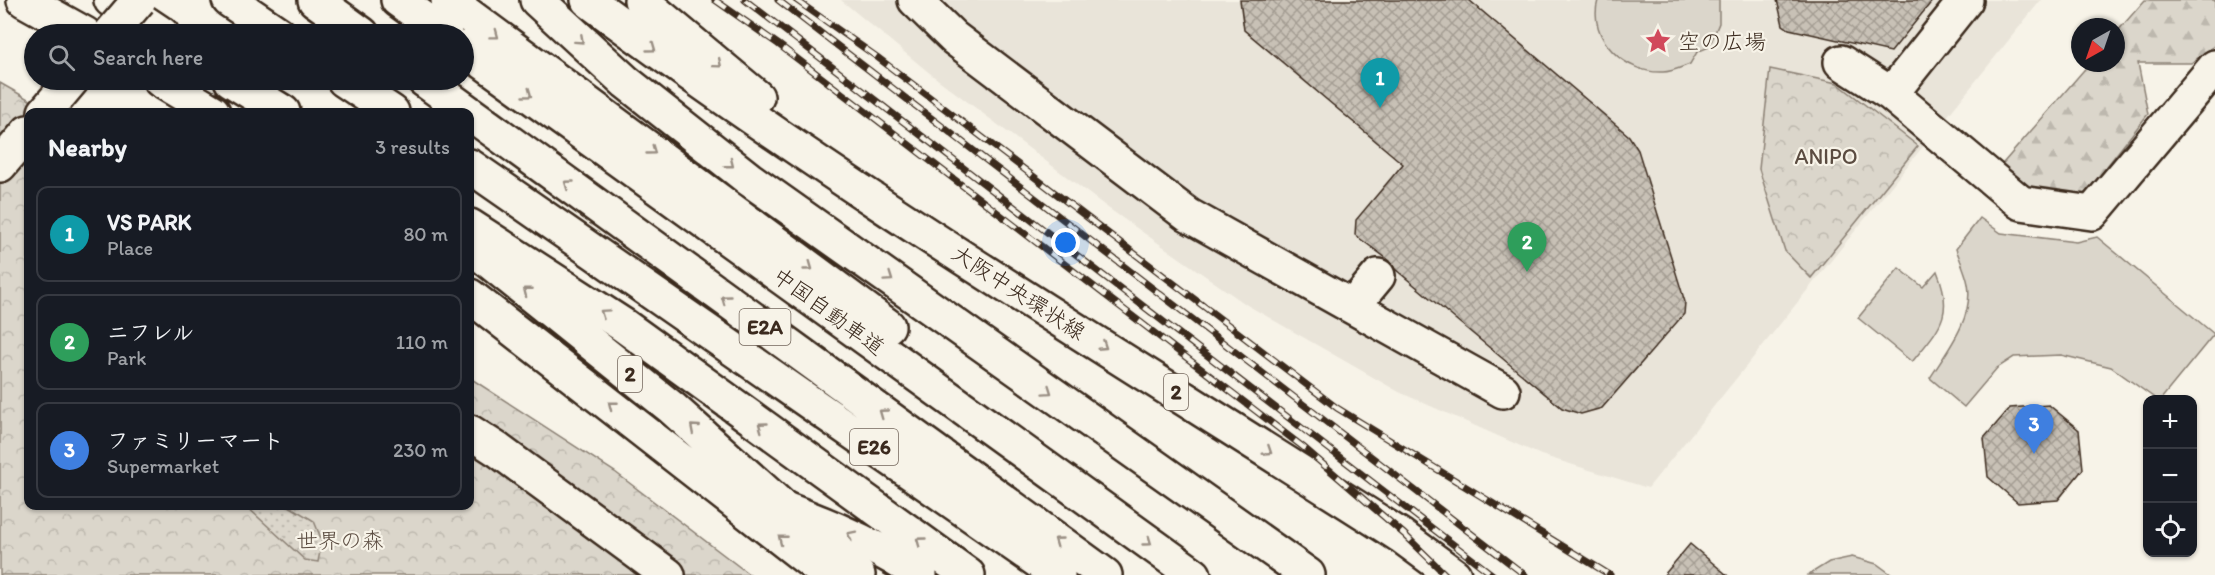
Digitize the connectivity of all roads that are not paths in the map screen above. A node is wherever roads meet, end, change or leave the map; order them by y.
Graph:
1 (24, 0) edge
2 (111, 0) edge
3 (139, 0) edge
4 (229, 0) edge
5 (315, 0) edge
6 (398, 0) edge
7 (448, 0) edge
8 (537, 0) edge
9 (588, 0) edge
10 (641, 0) edge
11 (915, 0) edge
12 (1966, 0) edge
13 (67, 24) edge
14 (119, 24) edge
15 (147, 24) edge
16 (264, 24) edge
17 (349, 24) edge
18 (432, 24) edge
19 (474, 55) edge
20 (1841, 62) dead end
21 (2215, 67) edge
22 (64, 90) edge
23 (177, 90) edge
24 (247, 90) edge
25 (359, 90) edge
26 (438, 90) edge
27 (1891, 94) junction
28 (48, 108) edge
29 (206, 108) edge
30 (276, 108) edge
31 (386, 108) edge
32 (463, 108) edge
33 (474, 116) edge
34 (474, 169) edge
35 (895, 213) junction
36 (474, 229) edge
37 (474, 249) edge
38 (1378, 276) dead end
39 (474, 299) edge
40 (1353, 306) junction
41 (1503, 391) dead end
42 (474, 435) edge
43 (707, 480) junction
44 (785, 508) junction
45 (1102, 508) junction
46 (668, 575) edge
47 (828, 575) edge
48 (858, 575) edge
49 (920, 575) edge
50 (968, 575) edge
51 (1058, 575) edge
52 (1105, 575) edge
53 (1194, 575) edge
54 (1308, 575) edge
55 (1454, 575) edge

1 - 13 main road
2 - 15 main road
3 - 14 main road, bridge
4 - 16 main road
5 - 17 main road
6 - 18 main road
7 -> 45 main road, E2A
8 -> 54 main road
9 -> 35 main road, 大阪中央環状線 / 2
10 -> 35 main road
11 - 40 main road
12 - 27 main road
19 -> 45 main road, 中国自動車道 / E2A
20 - 27 main road
21 - 27 main road
22 - 28 main road
23 - 29 main road
24 - 30 main road
25 - 31 main road
32 -> 26 main road, E2A
52 -> 33 main road, E2A
34 - 51 main road, E26
35 -> 55 main road, 大阪中央環状線 / 2
50 -> 36 main road
44 -> 37 main road, 2
38 - 40 main road
43 -> 39 main road
40 - 41 main road
42 - 46 main road
43 - 44 main road
47 -> 43 main road
44 - 48 main road, 2
49 -> 44 main road
45 -> 53 main road, 中国自動車道 / E2A

